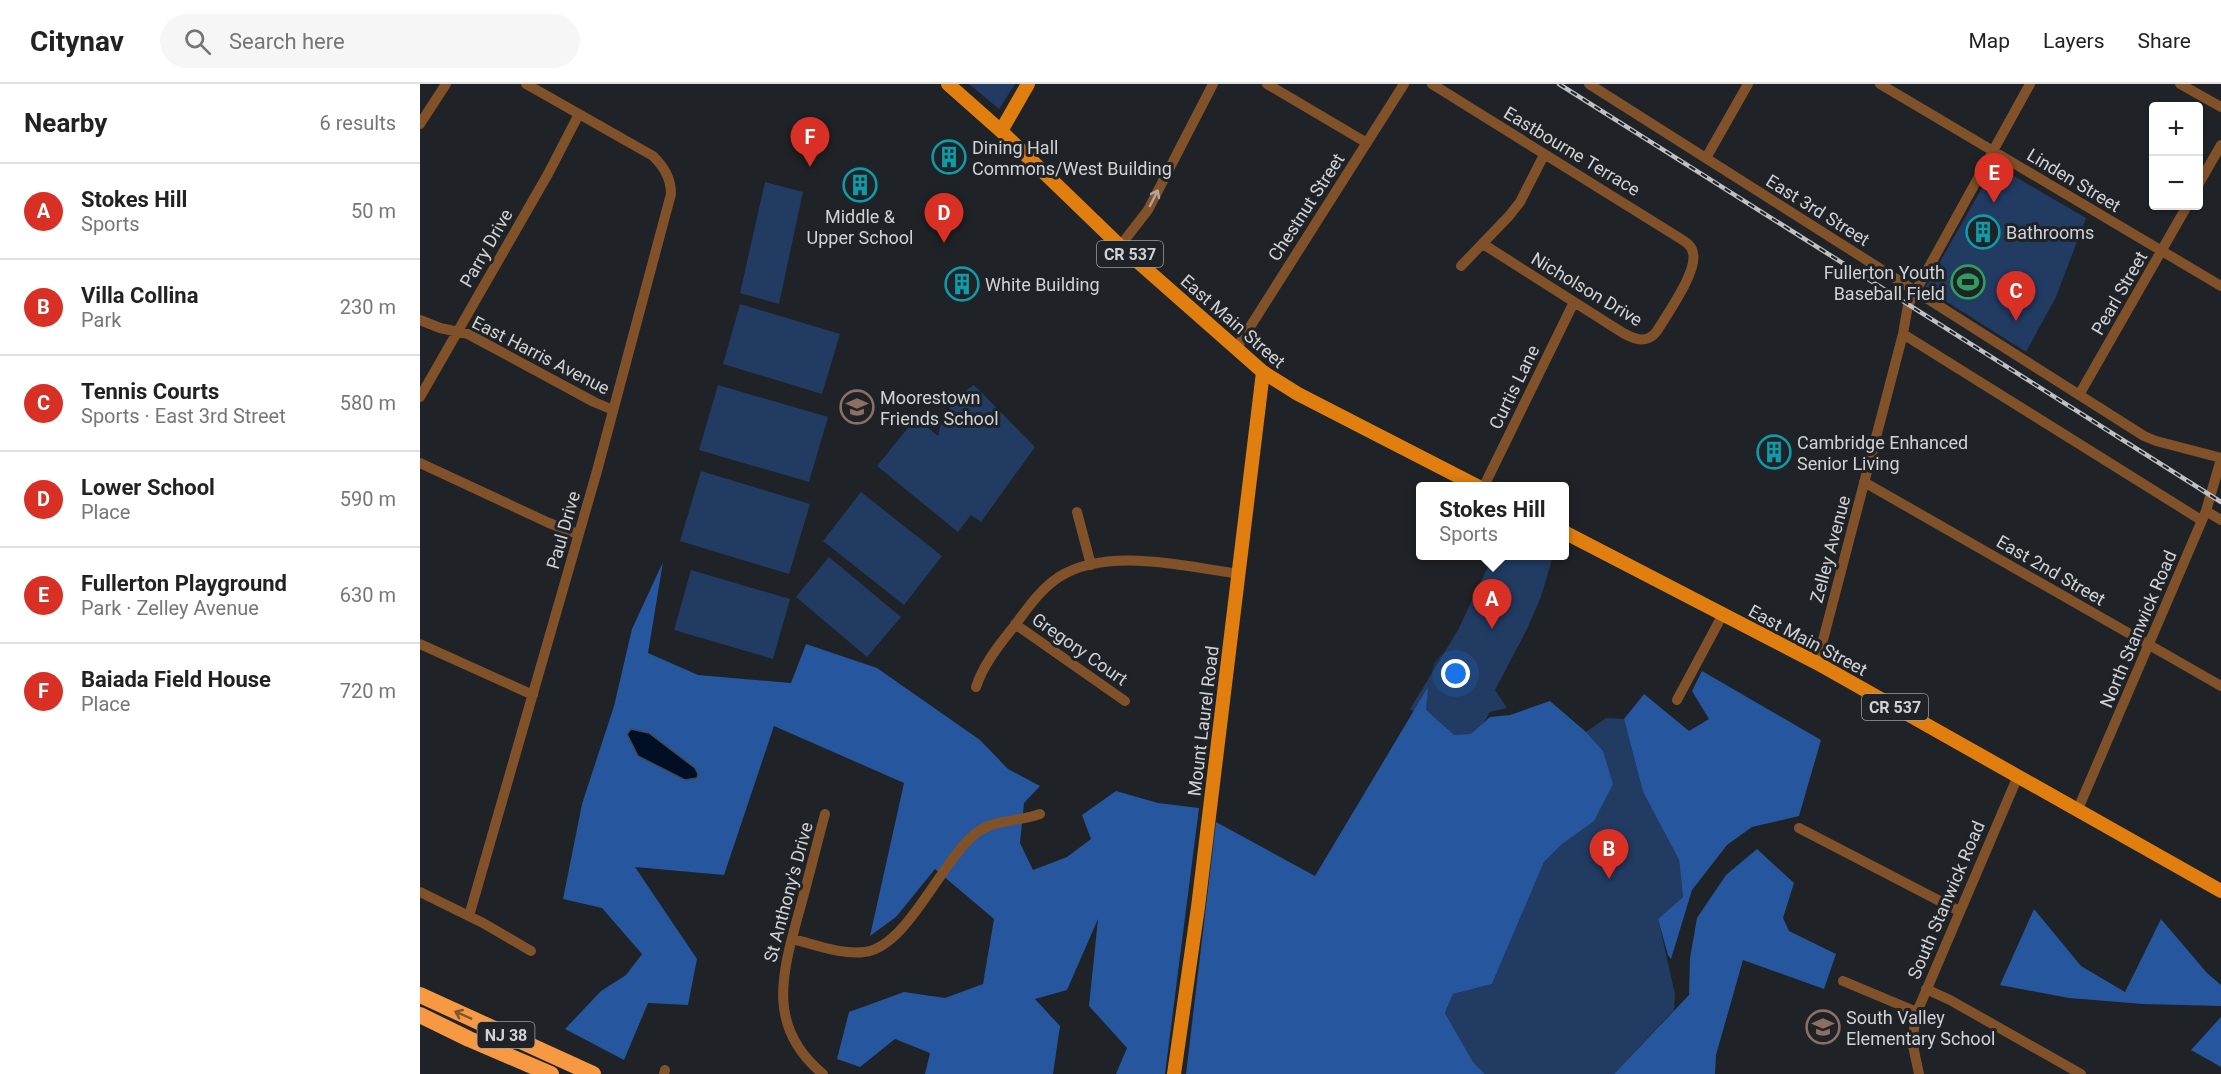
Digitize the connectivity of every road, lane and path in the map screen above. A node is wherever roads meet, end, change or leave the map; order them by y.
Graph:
1 (446, 84) edge
2 (526, 84) edge
3 (948, 84) edge
4 (1028, 84) edge
5 (1213, 84) edge
6 (1268, 84) edge
7 (1404, 84) edge
8 (1432, 84) edge
9 (1589, 84) edge
10 (1748, 84) edge
11 (1880, 84) edge
12 (2030, 84) edge
13 (2180, 84) edge
14 (2221, 107) edge
15 (579, 114) junction
16 (420, 124) edge
17 (1001, 131) junction
18 (1367, 143) junction
19 (2221, 145) edge
20 (1993, 151) junction
21 (1544, 155) junction
22 (1706, 158) junction
23 (2203, 178) edge
24 (2185, 210) edge
25 (1483, 244) junction
26 (1120, 246) junction
27 (1693, 250) joint
28 (2162, 251) junction
29 (1461, 266) dead end
30 (2221, 286) edge
31 (1914, 291) junction
32 (1574, 302) junction
33 (420, 320) edge
34 (458, 331) junction
35 (1903, 334) junction
36 (1236, 349) junction
37 (1263, 372) junction
38 (2079, 396) junction
39 (420, 397) edge
40 (613, 410) junction
41 (2221, 458) edge
42 (420, 463) edge
43 (1470, 482) edge
44 (1486, 482) edge
45 (1864, 482) junction
46 (1077, 512) dead end
47 (2204, 516) junction
48 (2221, 520) edge
49 (578, 534) junction
50 (1569, 535) edge
51 (1091, 565) junction
52 (1240, 574) junction
53 (1723, 614) junction
54 (1015, 624) junction
55 (2149, 645) junction
56 (420, 646) edge
57 (1816, 663) junction
58 (2221, 686) edge
59 (976, 687) dead end
60 (533, 695) junction
61 (1677, 700) dead end
62 (1125, 701) dead end
63 (2018, 776) junction
64 (2078, 809) junction
65 (825, 814) dead end
66 (1040, 814) dead end
67 (1799, 828) dead end
68 (2221, 891) edge
69 (420, 892) edge
70 (1959, 911) junction
71 (469, 916) junction
72 (792, 939) junction
73 (531, 951) dead end
74 (1843, 981) dead end
75 (1926, 989) junction
76 (420, 995) edge
77 (1917, 1012) junction
78 (420, 1015) edge
79 (551, 1074) edge
80 (593, 1074) edge
81 (823, 1074) edge
82 (1174, 1074) edge
83 (1918, 1074) edge
84 (2081, 1074) edge

1 - 16 street
2 - 15 street
3 - 17 main road, East Main Street / CR 537
4 - 17 main road
26 -> 5 street
6 - 18 street
7 - 18 street, Chestnut Street
8 - 21 street, Eastbourne Terrace
9 - 22 street, East 3rd Street
10 - 22 street
11 - 20 street, Linden Street
12 - 20 street, Zelley Avenue
13 - 14 street
15 - 34 street, Parry Drive
15 - 40 street, Paul Drive
17 - 26 main road, East Main Street / CR 537
18 - 36 street, Chestnut Street
19 - 23 street
20 - 28 street, Linden Street
20 - 31 street, Zelley Avenue
21 - 25 street
21 - 27 street, Eastbourne Terrace
22 - 31 street, East 3rd Street
24 - 28 street, Pearl Street
25 - 29 street
25 - 32 street, Nicholson Drive
26 - 36 main road, East Main Street / CR 537
27 - 32 street, Nicholson Drive
28 - 30 street, Linden Street
28 - 38 street, Pearl Street
31 - 35 street, Zelley Avenue
31 - 38 street, East 3rd Street
32 - 44 street, Curtis Lane
33 - 34 street, East Harris Avenue
34 - 39 street, Parry Drive
34 - 40 street, East Harris Avenue
35 - 45 street, Zelley Avenue
35 - 47 street
36 - 37 main road, East Main Street / CR 537
37 - 43 main road, East Main Street / CR 537
37 - 52 main road, Mount Laurel Road
38 - 41 street, East 3rd Street
40 - 49 street, Paul Drive
41 - 47 street, North Stanwick Road
42 - 49 street
45 - 55 street, East 2nd Street
45 - 57 street, Zelley Avenue
46 - 51 street
47 - 48 street
47 - 55 street, North Stanwick Road
49 - 60 street, Paul Drive
50 - 53 main road, East Main Street / CR 537
51 - 52 street
51 - 54 street
52 - 82 main road, Mount Laurel Road
53 - 57 main road, East Main Street / CR 537
53 - 61 street
54 - 59 street
54 - 62 street, Gregory Court
55 - 58 street, East 2nd Street
55 - 64 street, North Stanwick Road
56 - 60 street
57 - 63 main road, East Main Street / CR 537
60 - 71 street, Paul Drive
63 - 64 main road, East Main Street / CR 537
63 - 70 street, South Stanwick Road
64 - 68 main road, East Main Street / CR 537
65 - 72 street, St Anthony's Drive
66 - 72 street
67 - 70 street
69 - 71 street
70 - 75 street, South Stanwick Road
71 - 73 street
72 - 81 street, St Anthony's Drive
74 - 77 street
75 - 77 street, South Stanwick Road
75 - 84 street
80 -> 76 highway, NJ 38
77 - 83 street, South Stanwick Road
78 - 79 highway, NJ 38

